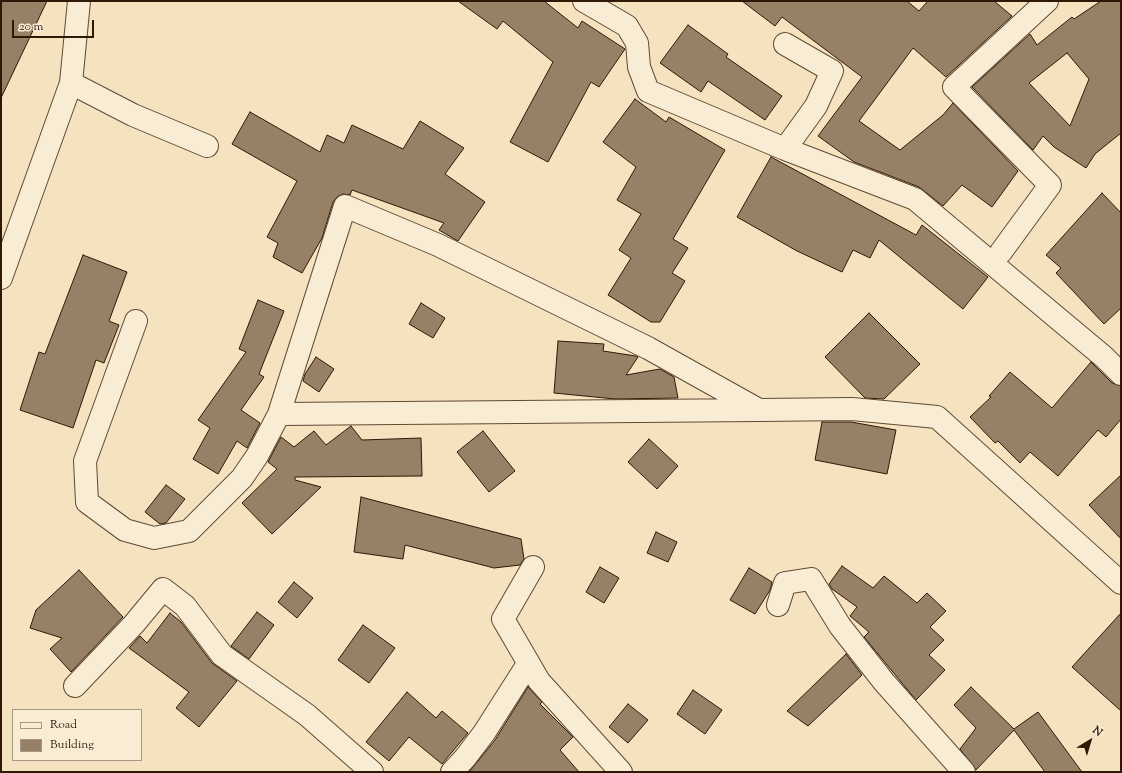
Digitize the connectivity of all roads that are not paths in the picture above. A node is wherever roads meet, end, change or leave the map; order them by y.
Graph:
1 (79, 1) edge
2 (584, 1) edge
3 (1047, 1) edge
4 (786, 44) dead end
5 (71, 83) junction
6 (207, 146) dead end
7 (785, 149) junction
8 (1001, 252) dead end
9 (1, 277) edge
10 (136, 321) dead end
11 (1121, 374) edge
12 (759, 410) junction
13 (279, 414) junction
14 (533, 567) dead end
15 (1121, 583) edge
16 (778, 605) dead end
17 (528, 664) junction
18 (75, 686) dead end
19 (372, 772) edge
20 (452, 772) edge
21 (620, 772) edge
22 (964, 772) edge

1 - 5 street
2 - 7 street
3 - 8 street
4 - 7 street
5 - 6 street
5 - 9 street
7 - 11 street
10 - 13 street
12 - 13 street
12 - 13 street
12 - 15 street
14 - 17 street
16 - 22 street
17 - 20 street
17 - 21 street
18 - 19 street

